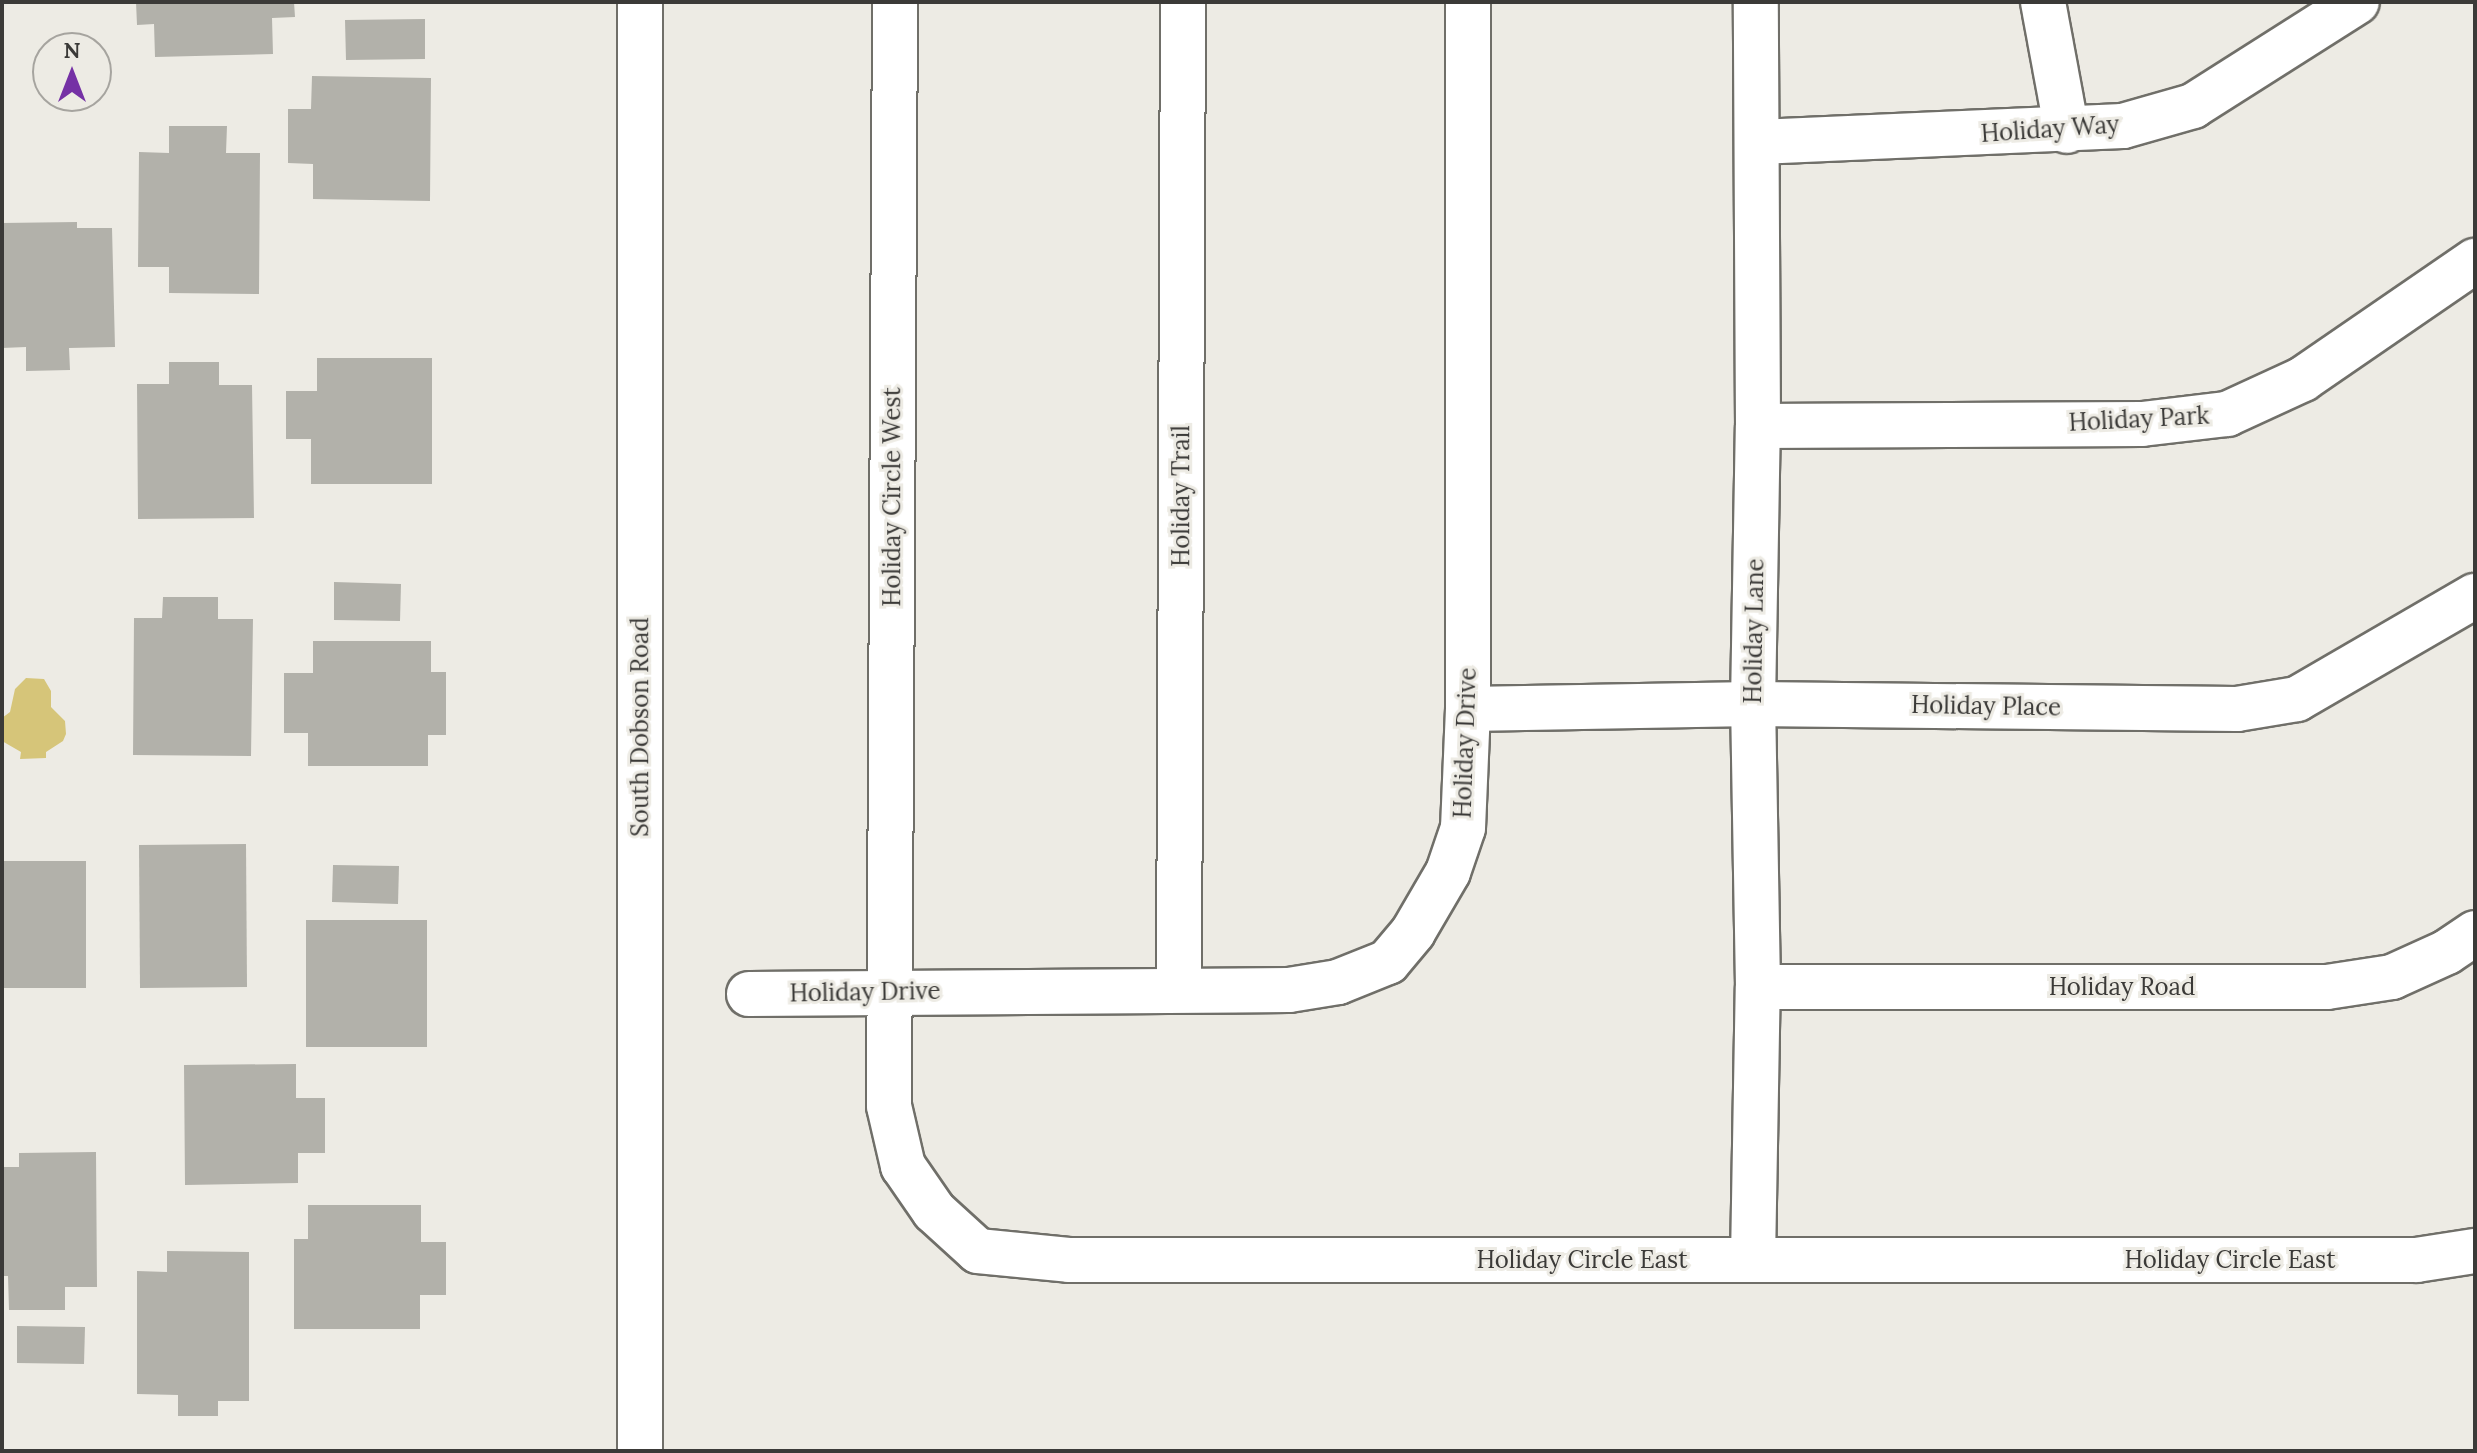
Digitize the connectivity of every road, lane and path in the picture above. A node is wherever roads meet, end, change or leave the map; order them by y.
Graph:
1 (640, 2) edge
2 (895, 2) edge
3 (1183, 2) edge
4 (1468, 2) edge
5 (1756, 2) edge
6 (2043, 2) edge
7 (2357, 2) edge
8 (2067, 131) junction
9 (1758, 142) junction
10 (2475, 261) edge
11 (1758, 426) junction
12 (2475, 596) edge
13 (1753, 704) junction
14 (1468, 709) junction
15 (2475, 933) edge
16 (1758, 987) junction
17 (1179, 990) junction
18 (889, 992) junction
19 (749, 994) dead end
20 (2475, 1251) edge
21 (1753, 1260) junction
22 (640, 1451) edge

1 - 22 main road, South Dobson Road
2 - 18 main road, Holiday Circle West
3 - 17 main road, Holiday Trail
4 - 14 main road, Holiday Drive
5 - 9 main road, Holiday Lane
6 - 8 main road
7 - 8 main road, Holiday Way
8 - 9 main road, Holiday Way
9 - 11 main road, Holiday Lane
10 - 11 main road, Holiday Park
11 - 13 main road, Holiday Lane
12 - 13 main road, Holiday Place
13 - 14 main road, Holiday Place
13 - 16 main road, Holiday Lane
14 - 17 main road, Holiday Drive
15 - 16 main road, Holiday Road
16 - 21 main road, Holiday Lane
17 - 18 main road, Holiday Drive
18 - 19 main road, Holiday Drive
18 - 21 main road, Holiday Circle East
20 - 21 main road, Holiday Circle East

